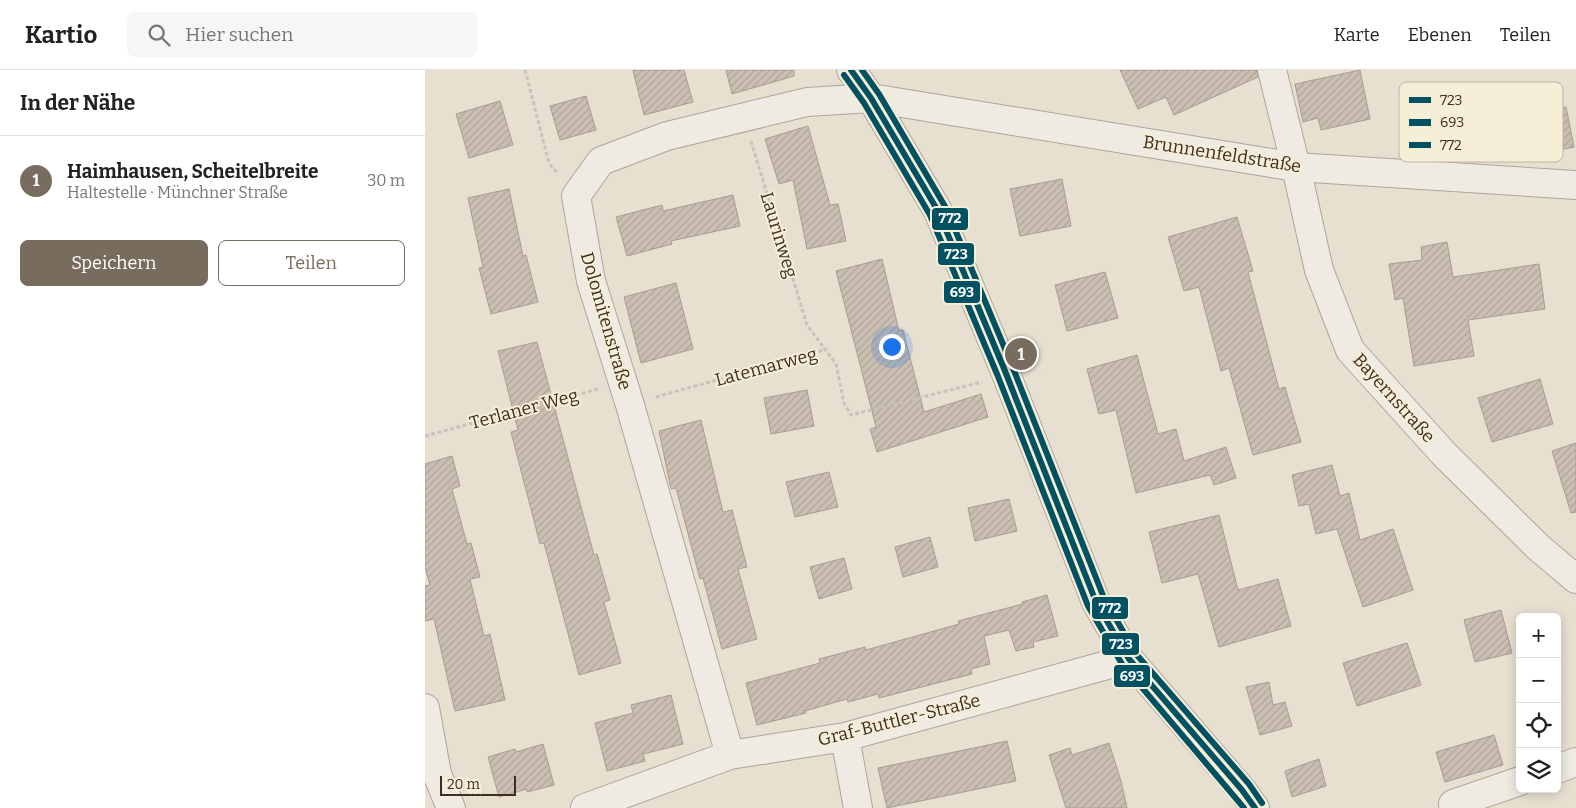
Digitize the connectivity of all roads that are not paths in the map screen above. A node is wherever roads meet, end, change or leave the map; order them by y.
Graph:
1 (851, 70) edge
2 (1272, 70) edge
3 (871, 98) junction
4 (1297, 167) junction
5 (1576, 185) edge
6 (1576, 579) edge
7 (1129, 659) junction
8 (425, 708) edge
9 (845, 737) junction
10 (730, 755) junction
11 (1576, 762) edge
12 (1561, 768) edge
13 (1516, 782) edge
14 (1453, 804) dead end
15 (451, 808) edge
16 (585, 808) edge
17 (858, 808) edge
18 (1255, 808) edge

1 - 3 street
2 - 4 street, Bayernstraße
3 - 4 street, Brunnenfeldstraße
3 - 7 street
3 - 10 street, Dolomitenstraße
4 - 5 street, Brunnenfeldstraße
4 - 6 street, Bayernstraße
7 - 9 street, Graf-Buttler-Straße
7 - 18 street
8 - 15 street
9 - 10 street, Graf-Buttler-Straße
9 - 17 street
10 - 16 street, Graf-Buttler-Straße
11 - 12 street
13 - 14 street

